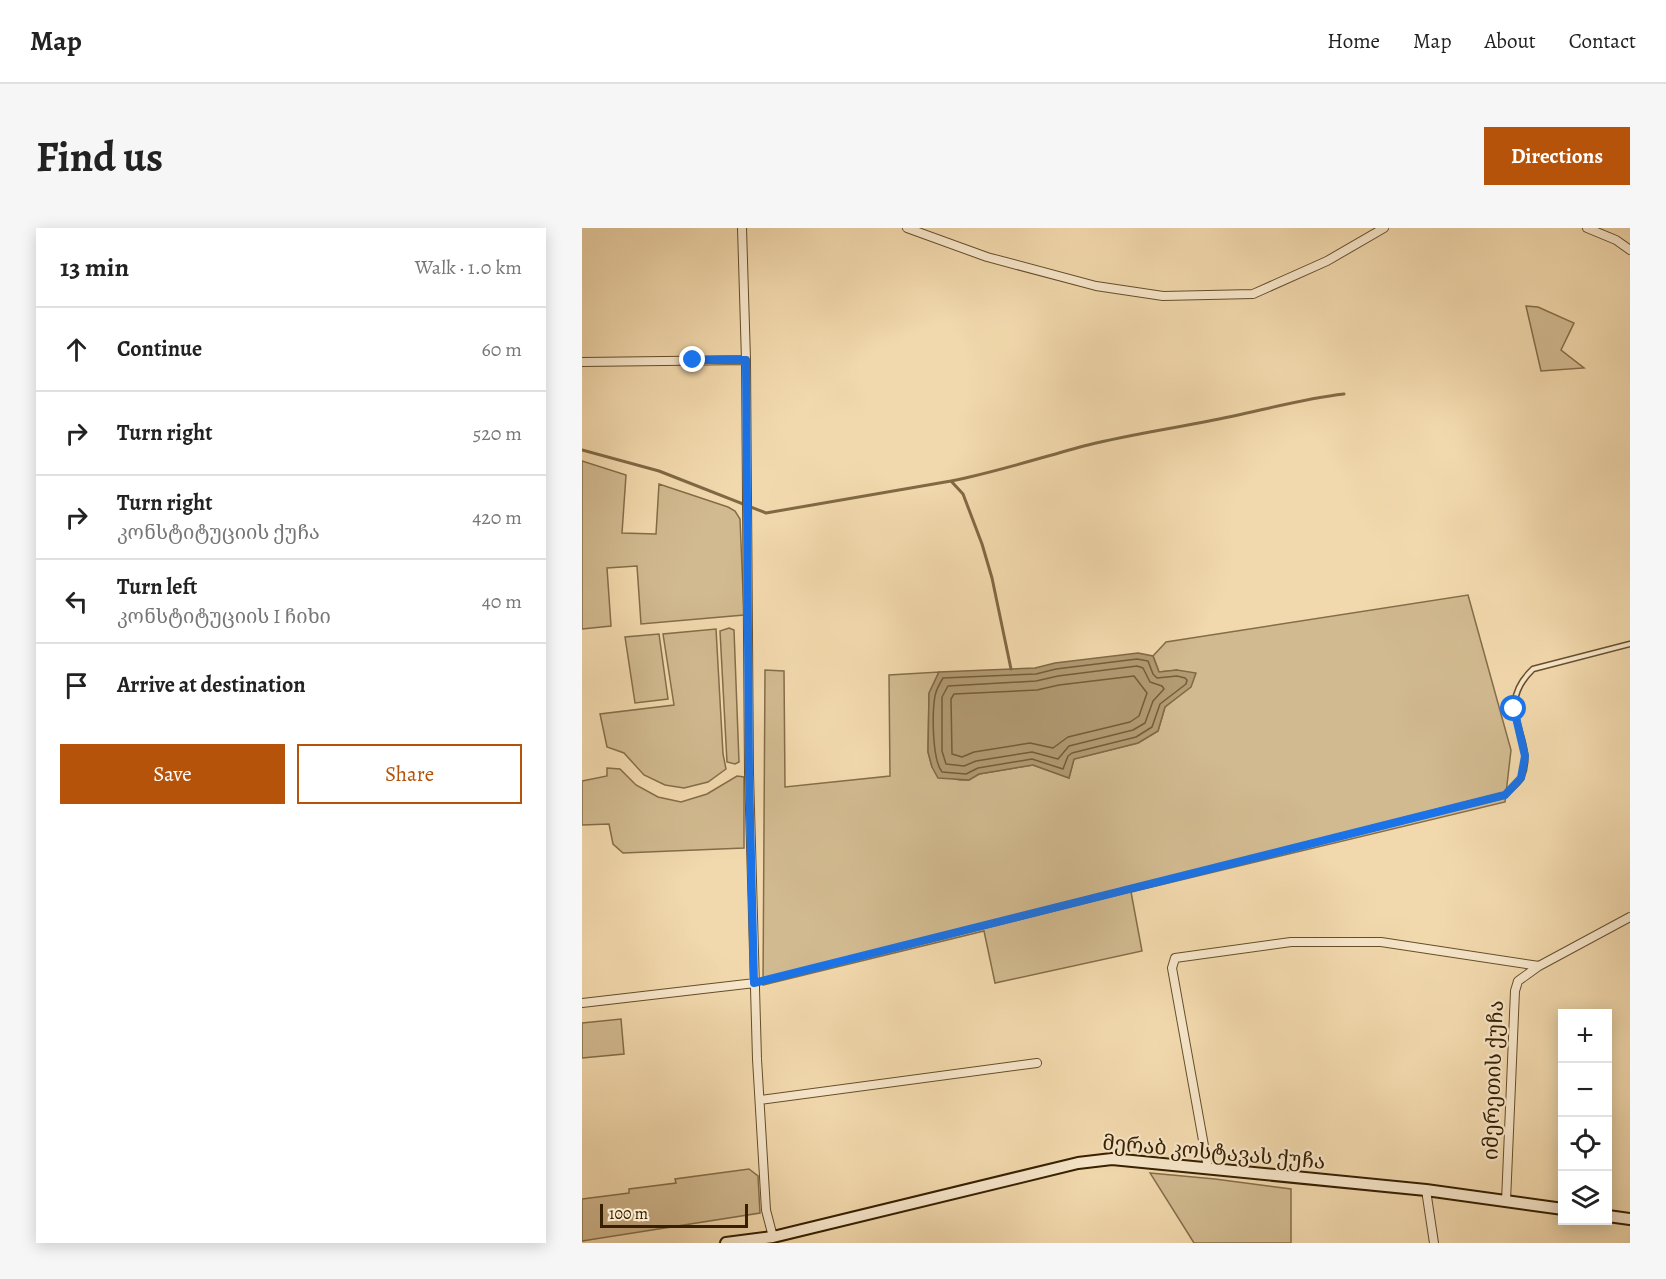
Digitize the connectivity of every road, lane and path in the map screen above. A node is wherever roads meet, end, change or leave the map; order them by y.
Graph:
1 (742, 228) edge
2 (907, 228) edge
3 (1384, 228) edge
4 (1587, 228) edge
5 (1630, 250) edge
6 (746, 360) junction
7 (582, 362) edge
8 (1630, 644) edge
9 (1630, 917) edge
10 (1539, 966) junction
11 (754, 983) junction
12 (582, 1003) edge
13 (1037, 1063) dead end
14 (760, 1100) junction
15 (1208, 1168) junction
16 (1426, 1190) junction
17 (1506, 1201) junction
18 (1558, 1208) edge
19 (1612, 1217) edge
20 (767, 1218) junction
21 (1630, 1219) edge
22 (773, 1237) junction
23 (760, 1239) junction
24 (726, 1243) edge
25 (1434, 1243) edge

1 - 6 street
2 - 3 street
4 - 5 street
6 - 7 street
6 - 11 street
8 - 11 lane
9 - 10 street, იმერეთის ქუჩა
10 - 15 street
10 - 17 street, იმერეთის ქუჩა
11 - 12 street
11 - 14 street
13 - 14 street
14 - 20 street
15 - 16 main road, მერაბ კოსტავას ქუჩა
15 - 22 main road, მერაბ კოსტავას ქუჩა
16 - 17 main road, მერაბ კოსტავას ქუჩა
16 - 25 street
17 - 18 main road, მერაბ კოსტავას ქუჩა
19 - 21 main road
20 - 22 street
20 - 23 street
22 - 23 main road, მერაბ კოსტავას ქუჩა
23 - 24 main road, მერაბ კოსტავას ქუჩა

